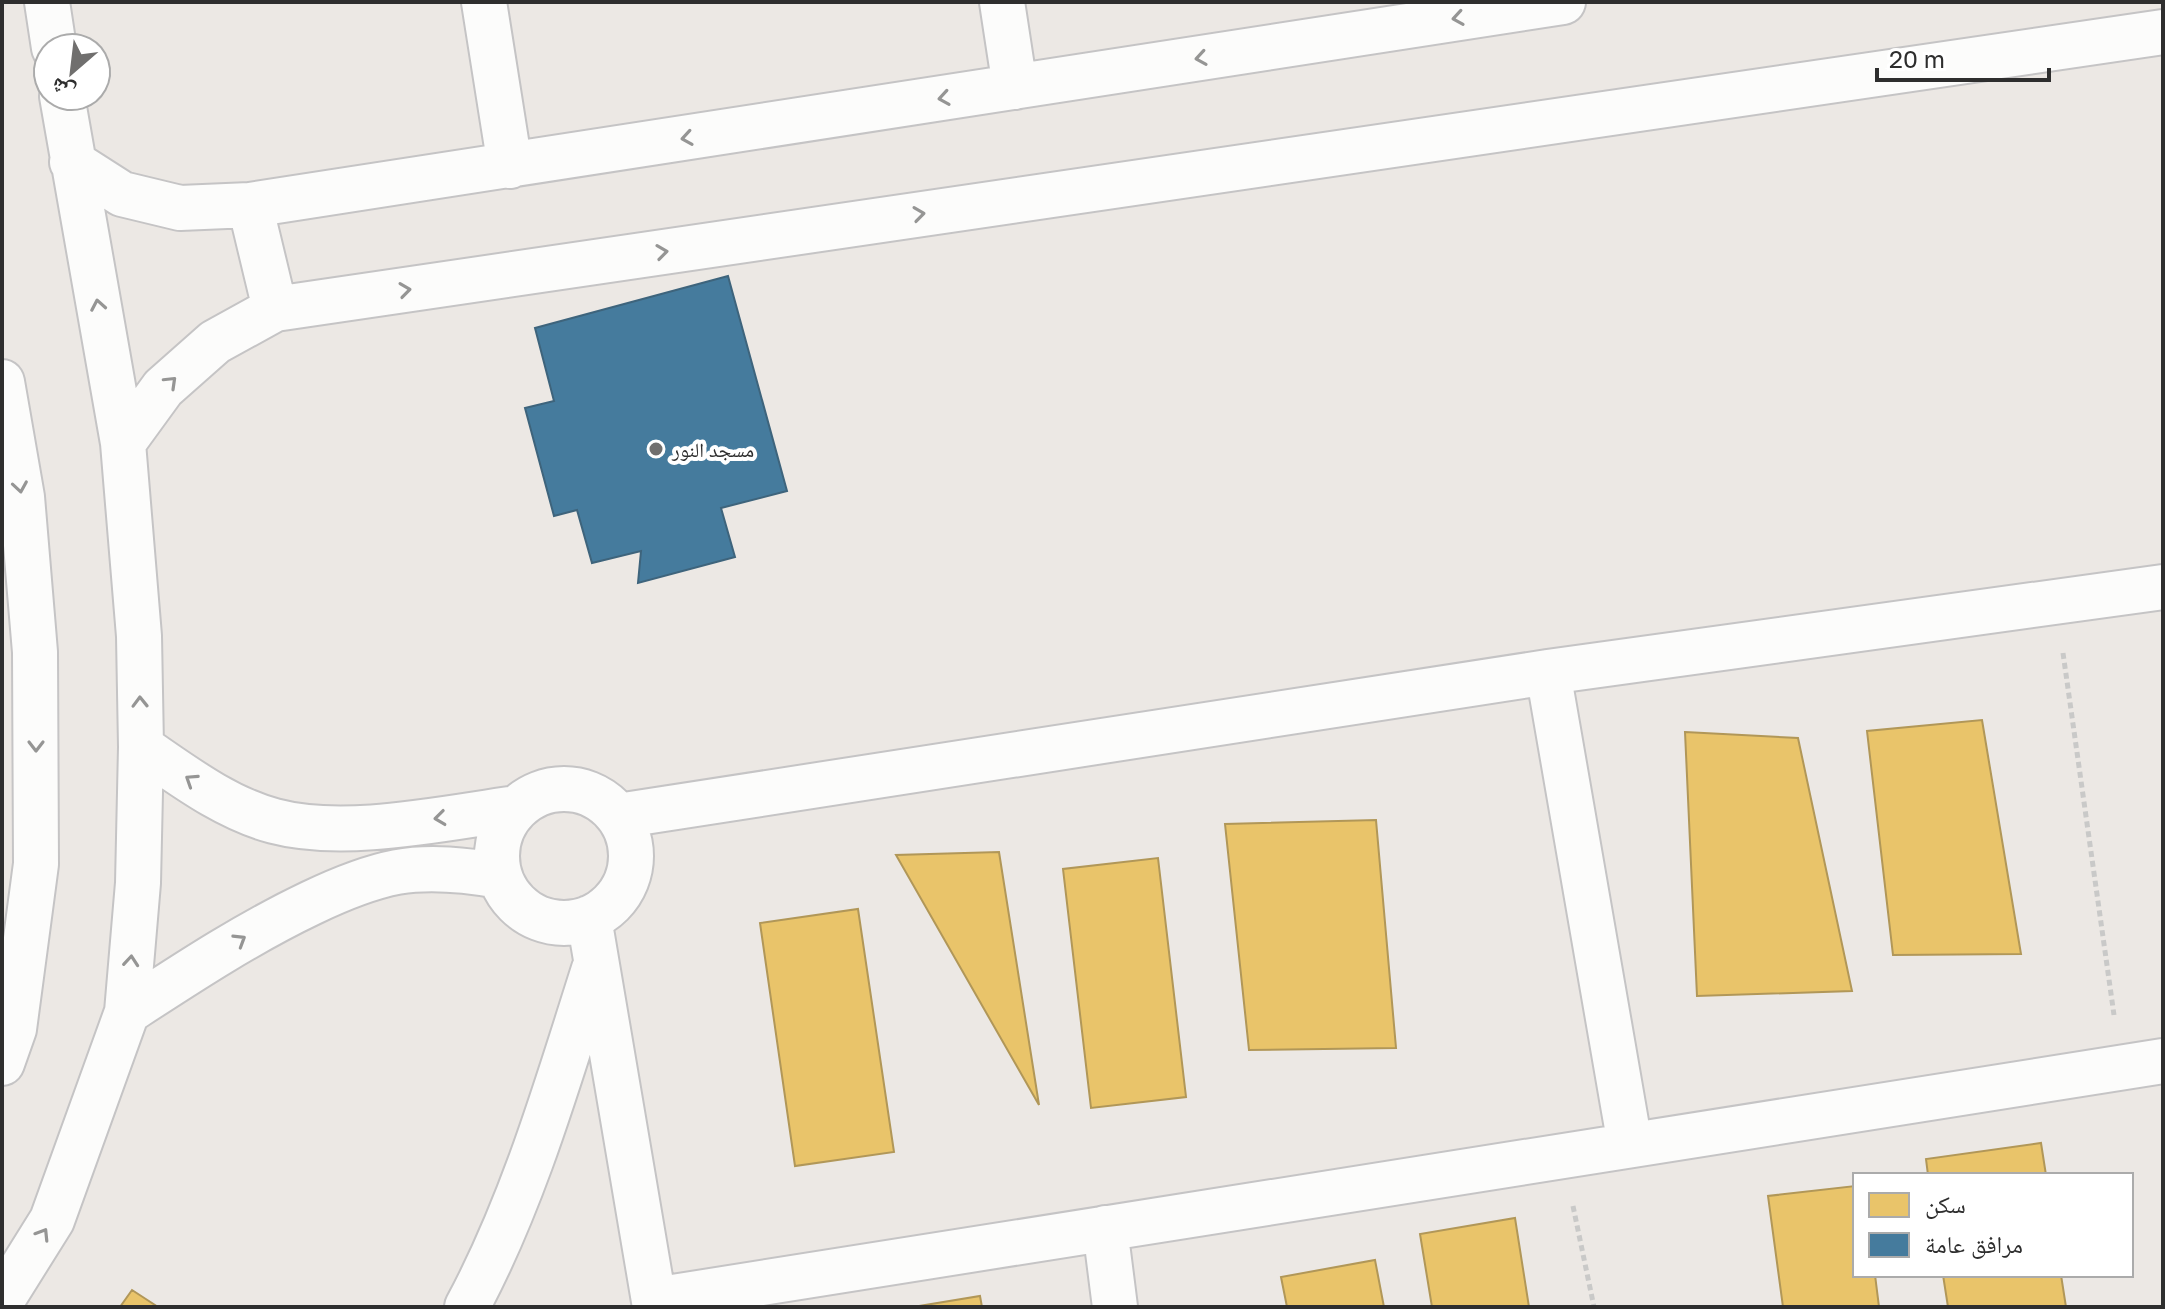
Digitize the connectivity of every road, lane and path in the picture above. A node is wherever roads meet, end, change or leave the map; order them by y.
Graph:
1 (47, 2) edge
2 (484, 2) edge
3 (1002, 2) edge
4 (1563, 2) edge
5 (52, 32) edge
6 (2163, 32) edge
7 (1015, 87) junction
8 (64, 112) edge
9 (72, 162) junction
10 (510, 166) junction
11 (250, 205) junction
12 (275, 309) junction
13 (2, 382) edge
14 (123, 443) junction
15 (2163, 587) edge
16 (2056, 602) junction
17 (1548, 672) junction
18 (141, 747) junction
19 (517, 808) junction
20 (618, 816) junction
21 (500, 876) junction
22 (589, 918) junction
23 (596, 963) junction
24 (127, 1012) junction
25 (2, 1063) edge
26 (2142, 1065) edge
27 (1630, 1145) junction
28 (1562, 1156) junction
29 (1105, 1228) junction
30 (2, 1300) edge
31 (654, 1303) edge
32 (467, 1307) edge
33 (1115, 1307) edge
34 (1594, 1307) edge

1 - 5 street
2 - 10 street
3 - 7 street
4 -> 7 street
12 -> 6 street
7 -> 10 street
8 - 9 street
9 - 11 street
14 -> 9 street
10 - 11 street
11 - 12 street
14 -> 12 street
13 -> 25 street
18 -> 14 street
15 - 16 street
16 - 17 street
16 - 26 path
17 - 20 street
17 - 27 street
19 -> 18 street
24 -> 18 street
19 - 20 street
19 - 21 street
20 - 22 street
21 - 22 street
24 -> 21 street
22 - 23 street
23 - 31 street
23 - 32 street
30 -> 24 street
26 - 27 street
27 - 28 street
28 - 29 street
28 - 34 path
29 - 31 street
29 - 33 street

